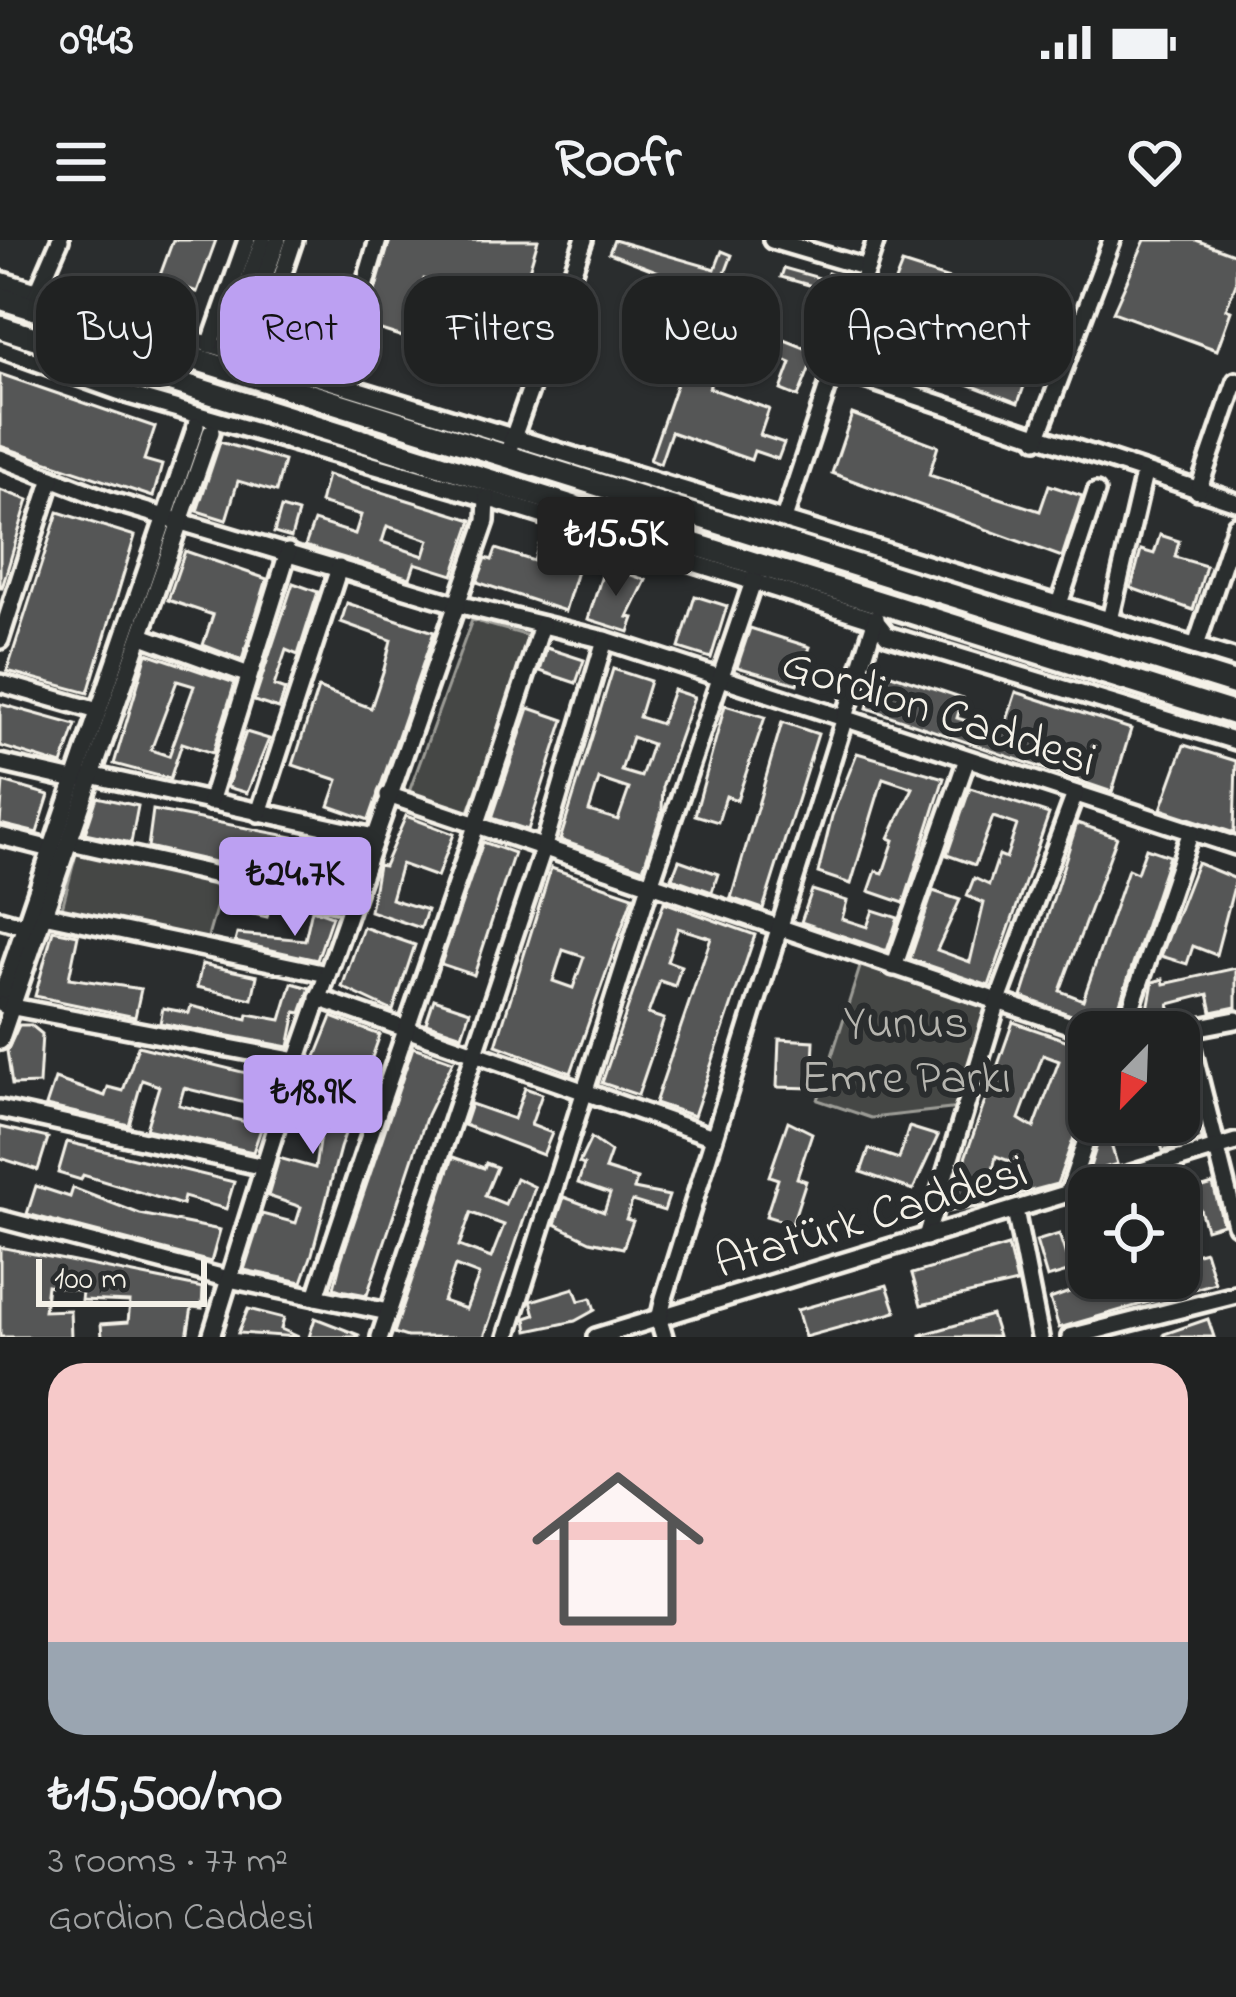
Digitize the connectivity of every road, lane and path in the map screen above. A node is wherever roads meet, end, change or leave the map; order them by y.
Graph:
1 (60, 240) edge
2 (247, 240) edge
3 (263, 240) edge
4 (278, 240) edge
5 (294, 240) edge
6 (378, 240) edge
7 (584, 240) edge
8 (772, 240) edge
9 (876, 240) edge
10 (1112, 240) edge
11 (867, 268) junction
12 (282, 276) edge
13 (367, 276) edge
14 (864, 276) edge
15 (0, 280) edge
16 (0, 298) edge
17 (34, 299) junction
18 (0, 327) edge
19 (210, 345) junction
20 (220, 348) edge
21 (0, 350) edge
22 (1236, 381) edge
23 (344, 384) edge
24 (830, 384) edge
25 (878, 384) edge
26 (204, 429) tunnel mouth
27 (1037, 440) junction
28 (509, 448) junction
29 (0, 458) edge
30 (1144, 474) junction
31 (52, 478) junction
32 (1198, 491) junction
33 (1096, 492) dead end
34 (487, 498) junction
35 (1236, 502) edge
36 (172, 517) junction
37 (784, 518) junction
38 (1236, 526) edge
39 (288, 552) junction
40 (339, 568) junction
41 (757, 572) junction
42 (454, 603) junction
43 (1059, 604) junction
44 (878, 611) junction
45 (1110, 620) junction
46 (542, 625) junction
47 (142, 636) junction
48 (0, 640) edge
49 (605, 640) junction
50 (1196, 646) junction
51 (1236, 659) edge
52 (249, 675) junction
53 (720, 680) junction
54 (0, 683) edge
55 (1236, 684) edge
56 (98, 711) junction
57 (1236, 714) edge
58 (841, 719) junction
59 (1236, 741) edge
60 (967, 760) junction
61 (0, 763) edge
62 (94, 776) junction
63 (74, 780) junction
64 (1075, 794) junction
65 (388, 795) junction
66 (209, 802) junction
67 (259, 813) junction
68 (478, 827) junction
69 (1191, 831) junction
70 (0, 836) edge
71 (374, 837) junction
72 (71, 842) junction
73 (1236, 846) edge
74 (51, 849) junction
75 (543, 849) junction
76 (650, 885) junction
77 (350, 905) junction
78 (47, 915) junction
79 (0, 919) edge
80 (25, 926) junction
81 (777, 928) junction
82 (893, 967) junction
83 (326, 974) junction
84 (318, 998) junction
85 (998, 1001) junction
86 (4, 1003) edge
87 (1130, 1011) edge
88 (1236, 1020) edge
89 (1068, 1025) edge
90 (1200, 1027) edge
91 (403, 1028) junction
92 (0, 1041) edge
93 (475, 1053) junction
94 (297, 1061) junction
95 (585, 1092) junction
96 (1200, 1096) edge
97 (0, 1108) edge
98 (713, 1137) junction
99 (1236, 1142) edge
100 (1216, 1148) junction
101 (264, 1167) junction
102 (1155, 1167) edge
103 (1068, 1194) edge
104 (1015, 1210) junction
105 (0, 1219) edge
106 (1236, 1225) edge
107 (926, 1238) junction
108 (229, 1279) junction
109 (1236, 1295) edge
110 (316, 1297) junction
111 (388, 1312) junction
112 (662, 1329) edge
113 (211, 1337) edge
114 (380, 1337) edge
115 (508, 1337) edge
116 (596, 1337) edge
117 (1040, 1337) edge
118 (1070, 1337) edge

1 - 17 street
2 - 19 street
3 - 4 street
5 - 12 street
6 - 13 street
7 - 28 street
8 - 11 street
9 - 11 street
10 - 27 street
11 - 14 street
15 - 17 street
16 - 17 highway
17 - 19 street
17 - 28 highway
18 - 41 highway
19 - 20 street
21 - 34 street
22 - 32 street
23 - 28 street
24 - 37 street
25 - 27 street
26 - 36 street
27 - 30 street
28 - 37 street
28 - 55 highway
29 - 31 street, Gordion Caddesi
30 - 32 street
30 - 45 street
31 - 36 street, Gordion Caddesi
31 - 48 street
32 - 35 street
33 - 43 street
34 - 41 street
34 - 42 street
36 - 39 street, Gordion Caddesi
36 - 47 street
36 - 56 street
37 - 43 street
38 - 50 street
39 - 40 street, Gordion Caddesi
39 - 52 street
40 - 42 street, Gordion Caddesi
40 - 67 street
41 - 44 highway
41 - 53 street
42 - 46 street, Gordion Caddesi
42 - 65 street
43 - 45 street
44 - 57 highway
44 - 58 street
44 - 59 street
45 - 50 street
46 - 49 street, Gordion Caddesi
46 - 68 street
47 - 52 street
47 - 62 street
49 - 53 street, Gordion Caddesi
49 - 75 street
50 - 51 street
52 - 66 street
53 - 58 street, Gordion Caddesi
53 - 76 street
54 - 56 street
56 - 63 street
58 - 60 street, Gordion Caddesi
58 - 81 street
60 - 64 street, Gordion Caddesi
60 - 82 street
61 - 63 street
62 - 63 street
62 - 66 street
62 - 72 street
63 - 74 street
64 - 69 street, Gordion Caddesi
64 - 85 street
65 - 68 street
65 - 71 street
66 - 67 street
67 - 71 street
68 - 75 street
68 - 91 street
69 - 73 street, Gordion Caddesi
69 - 87 street
70 - 74 street
71 - 77 street
72 - 77 street
72 - 78 street
74 - 80 street
75 - 76 street
75 - 93 street
76 - 81 street
76 - 95 street
77 - 83 street
78 - 83 street
78 - 86 street
79 - 80 street
80 - 86 street
81 - 82 street
81 - 98 street
82 - 85 street
83 - 84 street
84 - 91 street
84 - 94 street
85 - 89 street
85 - 107 street
86 - 92 street
86 - 94 street
88 - 90 street
91 - 93 street
91 - 110 street
93 - 95 street
93 - 111 street
94 - 101 street
95 - 98 street
95 - 115 street
96 - 100 street
97 - 101 street
98 - 112 street
99 - 100 street, Atatürk Caddesi
100 - 102 street, Atatürk Caddesi
100 - 106 street
101 - 108 street
103 - 104 street, Atatürk Caddesi
104 - 107 street, Atatürk Caddesi
104 - 117 street
105 - 108 street
107 - 112 street, Atatürk Caddesi
108 - 110 street
108 - 113 street
109 - 118 street
110 - 111 street
111 - 114 street
112 - 116 street, Atatürk Caddesi

